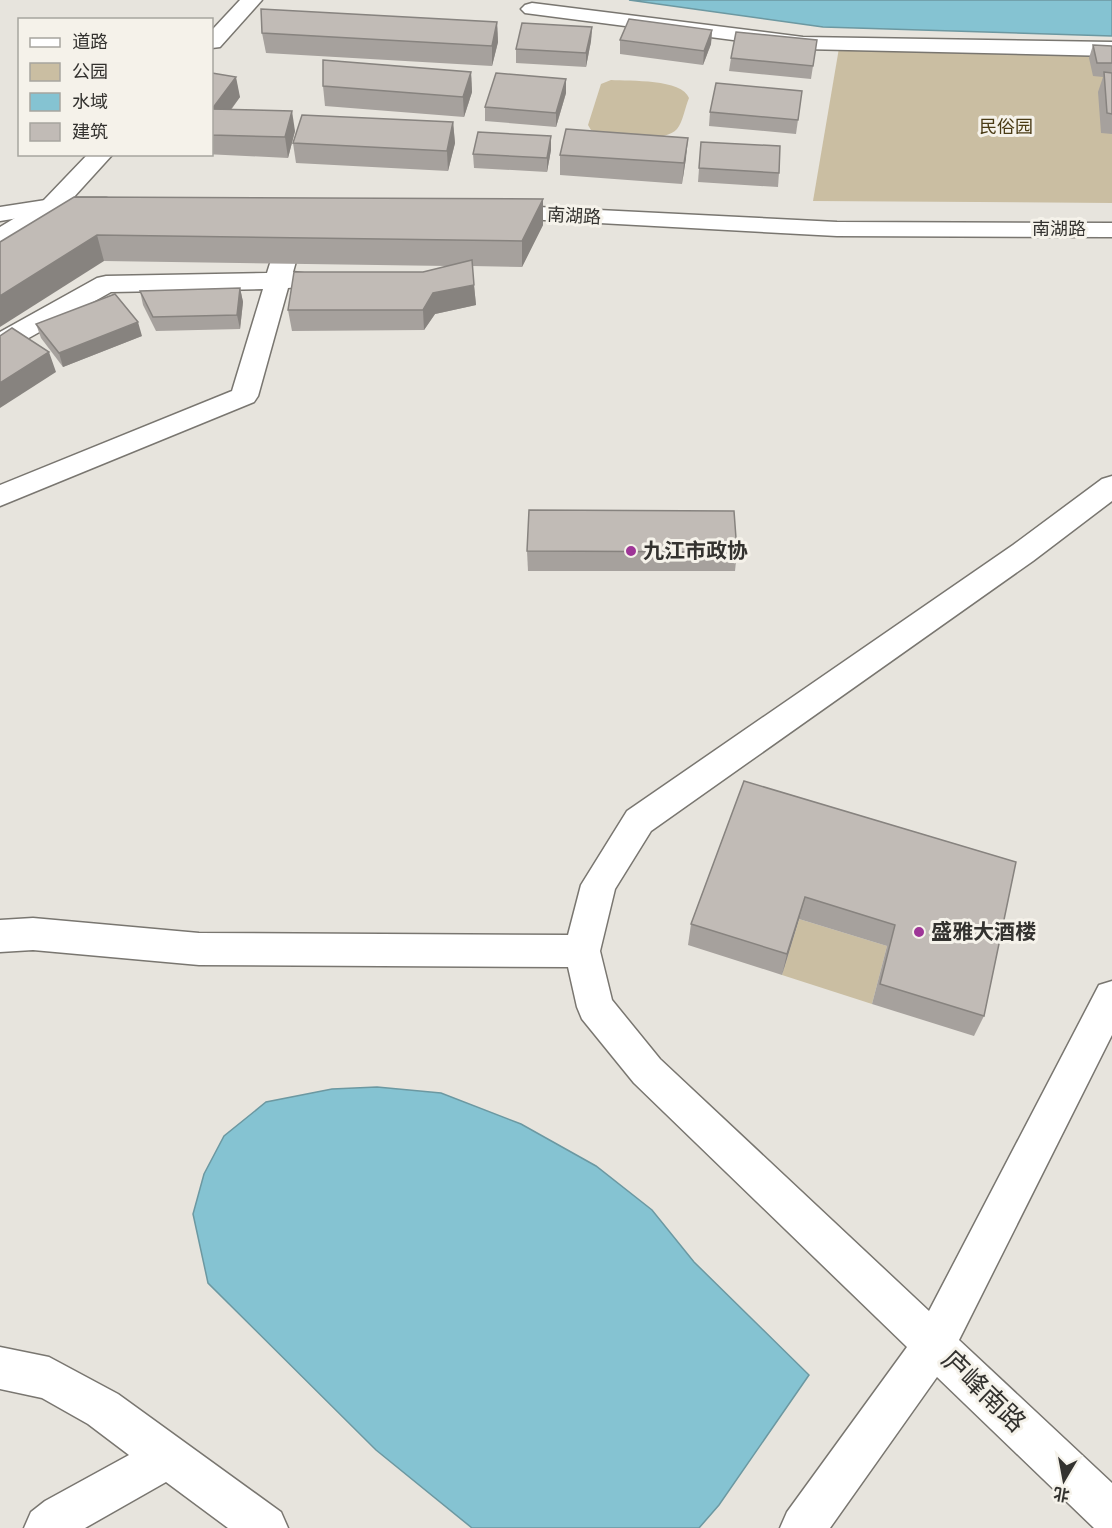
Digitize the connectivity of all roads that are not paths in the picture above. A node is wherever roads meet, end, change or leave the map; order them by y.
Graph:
1 (252, 0) edge
2 (532, 9) dead end
3 (213, 41) edge
4 (1112, 49) edge
5 (100, 156) edge
6 (301, 203) edge
7 (123, 205) edge
8 (52, 206) junction
9 (480, 211) edge
10 (0, 214) edge
11 (1112, 230) edge
12 (0, 237) edge
13 (278, 279) junction
14 (326, 280) edge
15 (0, 343) edge
16 (1112, 486) edge
17 (0, 496) edge
18 (0, 936) edge
19 (582, 951) junction
20 (1112, 997) edge
21 (935, 1344) junction
22 (0, 1368) edge
23 (168, 1457) junction
24 (1112, 1514) edge
25 (48, 1528) edge
26 (265, 1528) edge
27 (802, 1528) edge

1 - 3 street
2 - 4 street
5 - 8 street
6 - 13 street
7 - 8 street
8 - 10 street
8 - 12 street
9 - 11 street, 南湖路
13 - 14 street
13 - 15 street
13 - 17 street
16 - 19 street
18 - 19 street
19 - 21 street, 庐峰南路
20 - 21 street
21 - 24 street, 庐峰南路
21 - 27 street
22 - 23 street
23 - 25 street
23 - 26 street

